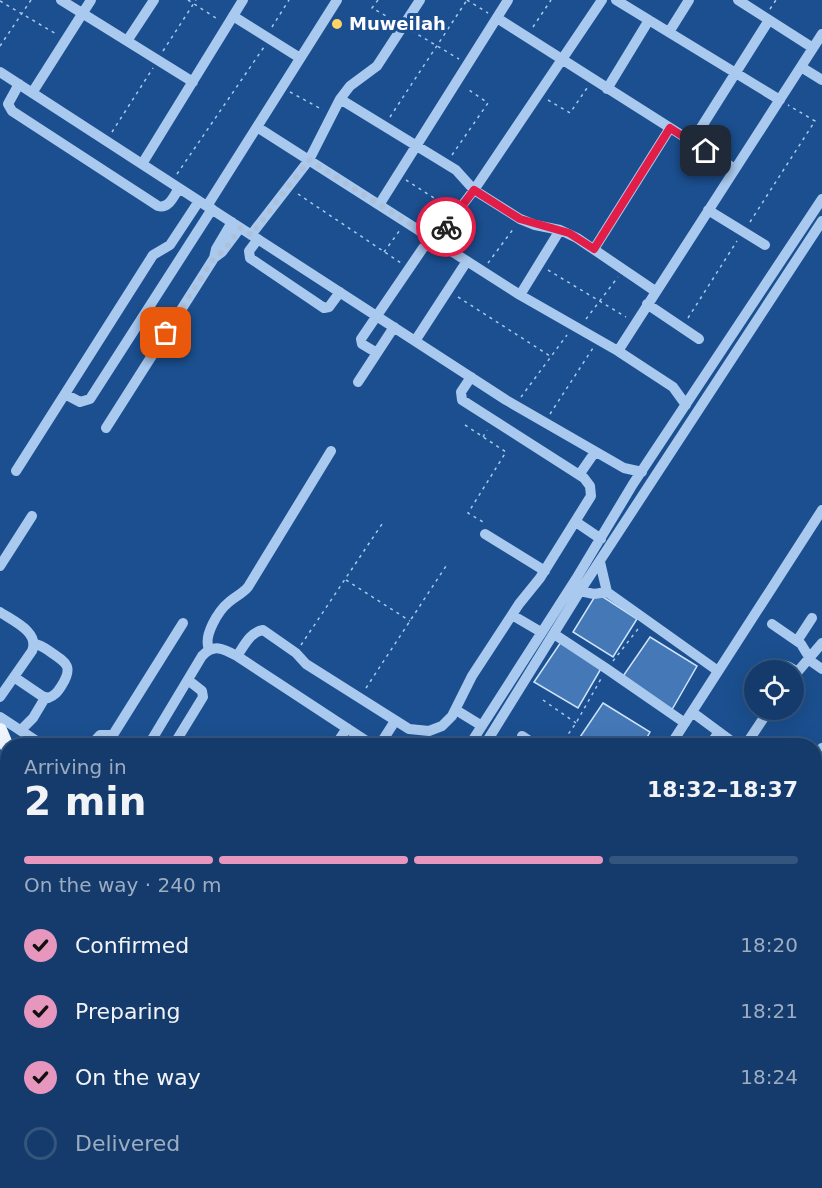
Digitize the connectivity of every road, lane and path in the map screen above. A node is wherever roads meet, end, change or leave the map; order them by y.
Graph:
1 (31, 0) edge
2 (61, 0) edge
3 (92, 0) edge
4 (154, 0) edge
5 (188, 0) edge
6 (196, 0) edge
7 (243, 0) edge
8 (290, 0) edge
9 (337, 0) edge
10 (378, 0) edge
11 (420, 0) edge
12 (467, 0) edge
13 (508, 0) edge
14 (551, 0) edge
15 (602, 0) edge
16 (616, 0) edge
17 (689, 0) edge
18 (738, 0) edge
19 (0, 1) edge
20 (194, 4) junction
21 (22, 14) junction
22 (83, 14) junction
23 (497, 18) junction
24 (649, 20) junction
25 (769, 20) junction
26 (230, 21) junction
27 (403, 26) junction
28 (669, 32) junction
29 (822, 34) edge
30 (268, 37) junction
31 (526, 38) junction
32 (66, 40) junction
33 (127, 41) junction
34 (0, 46) edge
35 (437, 46) junction
36 (813, 48) junction
37 (300, 58) junction
38 (158, 60) junction
39 (561, 61) junction
40 (468, 64) junction
41 (801, 67) junction
42 (0, 72) edge
43 (736, 73) junction
44 (593, 80) junction
45 (822, 80) edge
46 (193, 82) junction
47 (457, 82) junction
48 (19, 84) junction
49 (281, 88) junction
50 (607, 89) junction
51 (32, 93) junction
52 (539, 94) junction
53 (340, 99) junction
54 (780, 100) junction
55 (332, 115) junction
56 (385, 125) junction
57 (257, 127) junction
58 (670, 128) junction
59 (106, 141) junction
60 (692, 142) junction
61 (417, 144) junction
62 (309, 160) junction
63 (142, 164) junction
64 (446, 164) junction
65 (735, 169) junction
66 (398, 175) junction
67 (175, 185) junction
68 (287, 187) junction
69 (474, 190) junction
70 (822, 199) edge
71 (206, 205) junction
72 (379, 205) junction
73 (708, 210) junction
74 (457, 212) junction
75 (520, 219) junction
76 (406, 222) junction
77 (822, 222) edge
78 (236, 225) junction
79 (560, 230) junction
80 (743, 232) junction
81 (255, 237) junction
82 (435, 240) junction
83 (765, 245) dead end
84 (594, 249) junction
85 (384, 252) junction
86 (467, 261) junction
87 (539, 264) junction
88 (409, 269) junction
89 (623, 269) junction
90 (482, 271) junction
91 (448, 291) junction
92 (655, 291) junction
93 (340, 292) junction
94 (520, 295) junction
95 (600, 301) junction
96 (646, 304) junction
97 (378, 316) junction
98 (635, 322) junction
99 (683, 326) junction
100 (394, 327) junction
101 (576, 328) junction
102 (599, 339) junction
103 (699, 339) dead end
104 (416, 341) junction
105 (618, 351) junction
106 (377, 353) junction
107 (551, 356) junction
108 (471, 377) junction
109 (358, 382) dead end
110 (673, 387) junction
111 (697, 388) junction
112 (65, 394) junction
113 (506, 400) junction
114 (686, 405) junction
115 (493, 420) junction
116 (545, 421) junction
117 (465, 425) dead end
118 (106, 428) dead end
119 (483, 436) junction
120 (331, 451) dead end
121 (595, 452) junction
122 (624, 468) junction
123 (16, 471) dead end
124 (642, 472) junction
125 (579, 475) junction
126 (633, 484) junction
127 (822, 510) edge
128 (32, 516) dead end
129 (384, 521) dead end
130 (576, 522) junction
131 (485, 534) joint
132 (601, 539) junction
133 (595, 559) junction
134 (448, 563) dead end
135 (0, 566) edge
136 (545, 571) junction
137 (345, 579) junction
138 (580, 591) junction
139 (607, 592) junction
140 (0, 612) edge
141 (512, 615) junction
142 (812, 618) dead end
143 (646, 619) junction
144 (410, 621) junction
145 (183, 623) dead end
146 (772, 624) dead end
147 (541, 632) junction
148 (554, 634) junction
149 (797, 641) junction
150 (822, 643) edge
151 (34, 644) junction
152 (209, 649) junction
153 (296, 653) junction
154 (237, 656) junction
155 (809, 658) junction
156 (804, 664) edge
157 (607, 669) junction
158 (822, 669) edge
159 (718, 670) junction
160 (14, 677) junction
161 (188, 680) junction
162 (0, 698) edge
163 (45, 698) junction
164 (359, 698) junction
165 (543, 700) dead end
166 (456, 710) junction
167 (692, 712) junction
168 (0, 717) edge
169 (759, 720) edge
170 (395, 721) junction
171 (576, 723) junction
172 (685, 723) junction
173 (482, 726) junction
174 (347, 728) junction
175 (21, 730) junction
176 (719, 732) junction
177 (112, 735) junction
178 (522, 736) dead end
179 (32, 738) edge
180 (97, 738) edge
181 (110, 738) edge
182 (153, 738) edge
183 (177, 738) edge
184 (340, 738) edge
185 (362, 738) edge
186 (384, 738) edge
187 (474, 738) edge
188 (489, 738) edge
189 (525, 738) edge
190 (566, 738) edge
191 (675, 738) edge
192 (715, 738) edge
193 (727, 738) edge
194 (749, 738) edge

1 - 21 path
2 - 22 street
3 - 22 street
4 - 33 street
5 - 20 path
6 - 20 path
7 - 26 street
8 - 30 path
9 - 37 street
10 - 27 path
11 - 27 street
12 - 23 path
12 - 35 path
13 - 23 street
14 - 31 path
15 - 39 street
16 - 24 street
17 - 28 street
18 - 25 street
19 - 21 path
20 - 26 path
20 - 38 path
21 - 32 path
21 - 34 path
22 - 32 street
22 - 33 street
23 - 31 street
23 - 40 street
24 - 28 street
24 - 50 street
25 - 36 street
25 - 43 street
26 - 30 street
26 - 46 street
27 - 35 path
27 - 53 street
28 - 43 street
29 - 36 street
30 - 37 street
30 - 67 path
31 - 39 street
32 - 51 street
33 - 38 street
35 - 40 path
35 - 56 path
36 - 41 street
37 - 49 street
38 - 46 street
38 - 59 path
39 - 44 street
39 - 52 street
40 - 47 street
41 - 45 street
41 - 54 street
42 - 48 street
43 - 54 street
43 - 60 street
44 - 50 street
44 - 52 path
46 - 63 street
47 - 61 street
47 - 64 path
48 - 51 street
48 - 67 street
49 - 55 path
49 - 57 street
50 - 58 street
51 - 59 street
52 - 69 street
53 - 55 street
53 - 56 street
54 - 65 street
54 - 80 path
55 - 62 street
56 - 61 street
57 - 62 street
57 - 71 street
58 - 60 street
58 - 84 street
59 - 63 street
60 - 65 street
61 - 64 street
61 - 66 street
62 - 68 street
62 - 72 street
63 - 67 street
64 - 69 street
65 - 73 street
66 - 72 street
66 - 74 path
67 - 71 street
68 - 81 street
68 - 85 path
69 - 74 street
69 - 75 street
70 - 111 street
71 - 78 street
71 - 112 street
71 - 112 street
72 - 76 street
73 - 80 street
73 - 92 street
74 - 82 street
75 - 79 street
75 - 90 path
76 - 82 street
76 - 85 path
77 - 133 street
78 - 81 street
78 - 118 street
79 - 84 street
79 - 87 street
80 - 83 street
80 - 99 path
81 - 93 street
81 - 93 street
82 - 86 street
82 - 88 street
84 - 89 street
85 - 88 path
86 - 90 street
86 - 91 street
87 - 94 street
87 - 95 path
88 - 97 street
89 - 92 street
89 - 95 path
90 - 94 street
91 - 104 street
91 - 107 path
92 - 96 street
93 - 97 street
94 - 101 street
95 - 98 path
95 - 101 path
96 - 98 street
96 - 99 street
97 - 100 street
97 - 106 street
98 - 105 street
99 - 103 street
100 - 104 street
100 - 106 street
101 - 102 street
101 - 107 path
102 - 105 street
102 - 116 path
104 - 108 street
105 - 110 street
106 - 109 street
107 - 113 path
108 - 113 street
108 - 115 street
110 - 111 street
110 - 114 street
111 - 114 street
112 - 123 street
113 - 116 street
114 - 124 street
115 - 119 path
115 - 125 street
116 - 121 street
117 - 119 path
119 - 131 path
120 - 152 street
121 - 122 street
121 - 125 street
122 - 124 street
122 - 126 street
124 - 126 street
125 - 130 street
126 - 132 street
127 - 159 street
128 - 135 street
129 - 137 path
130 - 132 street
130 - 136 street
131 - 136 street
132 - 133 street
133 - 138 street
133 - 139 street
133 - 147 street
134 - 144 path
136 - 141 street
137 - 144 path
137 - 153 path
138 - 139 street
138 - 148 street
139 - 143 street
140 - 151 street
141 - 147 street
141 - 166 street
142 - 149 street
143 - 157 path
143 - 159 street
144 - 164 path
145 - 177 street
146 - 149 street
147 - 173 street
148 - 157 street
148 - 188 street
149 - 155 street
150 - 155 street
151 - 160 street
151 - 163 street
152 - 154 street
152 - 161 street
153 - 154 street
153 - 164 street
154 - 174 street
155 - 156 street
155 - 158 street
157 - 171 path
157 - 172 street
159 - 167 street
160 - 162 street
160 - 163 street
161 - 182 street
161 - 183 street
163 - 175 street
164 - 170 street
165 - 171 path
166 - 170 street
166 - 173 street
167 - 172 street
167 - 176 street
168 - 175 street
169 - 194 street
170 - 186 street
171 - 190 path
172 - 191 street
173 - 187 street
174 - 184 street
174 - 185 street
175 - 179 street
176 - 192 street
176 - 193 street
177 - 180 street
177 - 181 street
178 - 189 street

